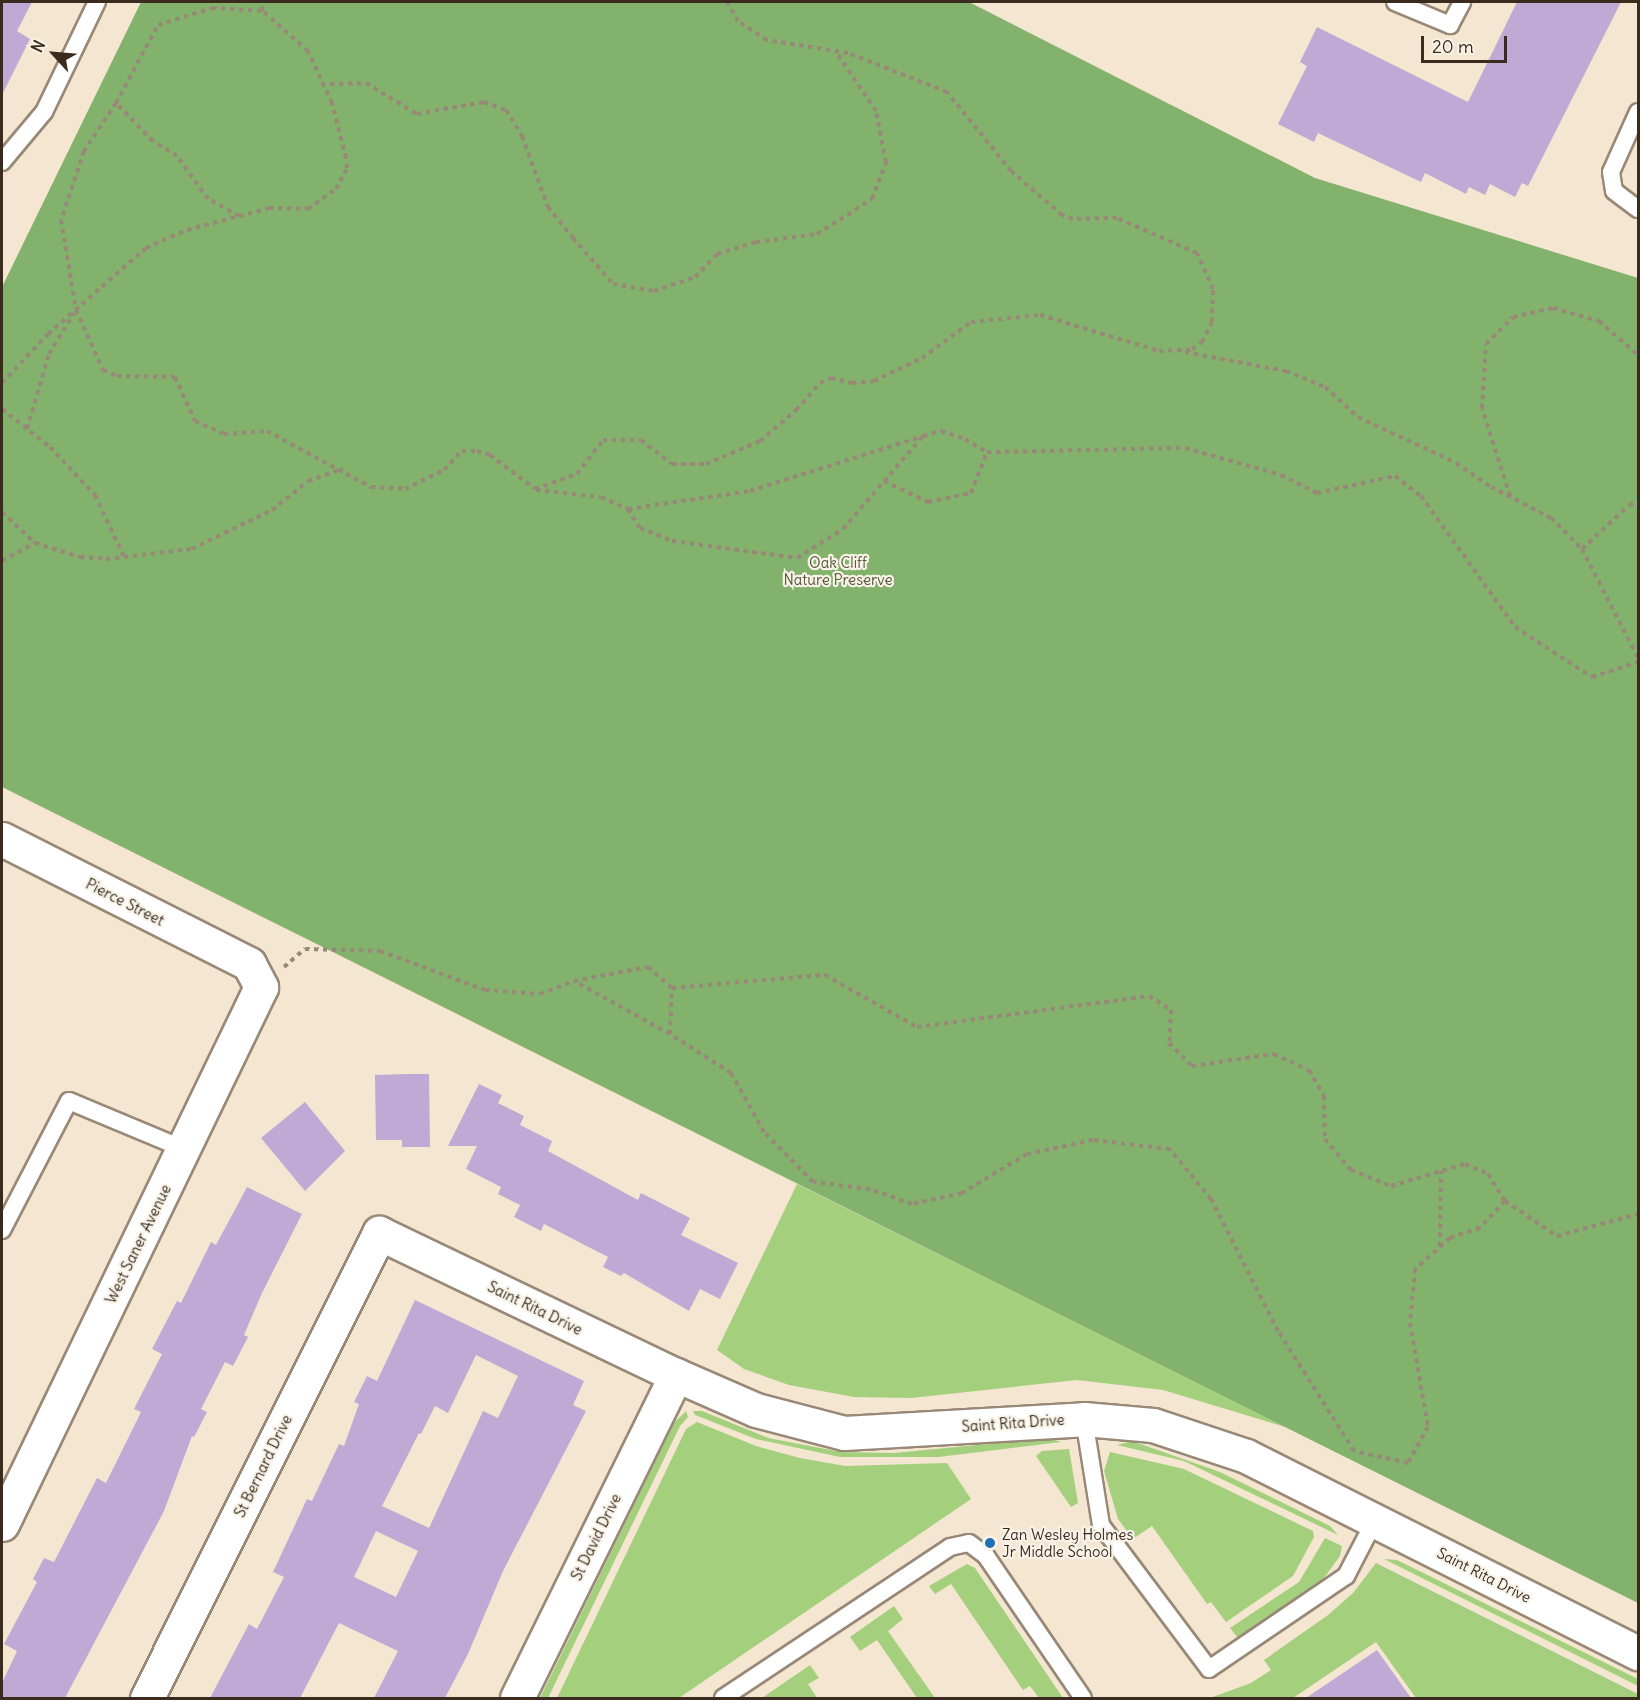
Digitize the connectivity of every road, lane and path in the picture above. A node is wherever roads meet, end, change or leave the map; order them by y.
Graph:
1 (97, 2) edge
2 (260, 2) edge
3 (727, 2) edge
4 (1395, 2) edge
5 (1462, 2) edge
6 (263, 11) junction
7 (836, 52) junction
8 (321, 84) junction
9 (116, 103) junction
10 (1638, 112) edge
11 (2, 162) edge
12 (1638, 209) edge
13 (240, 216) junction
14 (76, 310) junction
15 (1181, 351) junction
16 (1638, 355) edge
17 (2, 383) edge
18 (2, 409) edge
19 (27, 429) junction
20 (923, 436) junction
21 (987, 452) junction
22 (344, 469) junction
23 (884, 481) junction
24 (535, 489) junction
25 (1511, 497) junction
26 (1638, 502) edge
27 (628, 509) junction
28 (2, 512) edge
29 (35, 543) junction
30 (1582, 549) junction
31 (124, 557) junction
32 (2, 561) edge
33 (1638, 660) edge
34 (2, 839) edge
35 (255, 975) junction
36 (574, 981) junction
37 (672, 988) junction
38 (670, 1034) junction
39 (184, 1149) junction
40 (1441, 1172) junction
41 (1504, 1201) junction
42 (1638, 1214) edge
43 (2, 1230) edge
44 (379, 1233) joint
45 (1440, 1247) junction
46 (676, 1375) junction
47 (1084, 1419) junction
48 (3, 1516) edge
49 (1375, 1520) junction
50 (1638, 1653) edge
51 (147, 1698) edge
52 (517, 1698) edge
53 (723, 1698) edge
54 (1083, 1698) edge

1 - 11 lane
2 - 6 path
3 - 7 path
4 - 5 lane
6 - 8 path
6 - 9 path
7 - 8 path
7 - 15 path
8 - 13 path
9 - 13 path
9 - 14 path
10 - 12 lane
13 - 14 path
14 - 17 path
14 - 19 path
14 - 22 path
15 - 24 path
15 - 25 path
16 - 25 path
18 - 19 path
19 - 31 path
20 - 21 path
20 - 23 path
20 - 27 path
21 - 23 path
21 - 33 path
22 - 24 path
22 - 31 path
23 - 27 path
24 - 27 path
25 - 30 path
26 - 30 path
28 - 29 path
29 - 31 path
29 - 32 path
30 - 33 path
34 - 35 street, Pierce Street
35 - 36 path
35 - 39 street, West Saner Avenue
36 - 37 path
36 - 38 path
37 - 38 path
37 - 40 path
38 - 45 path
39 - 43 lane
39 - 48 street, West Saner Avenue
40 - 41 path
40 - 45 path
41 - 42 path
41 - 45 path
44 - 46 street, Saint Rita Drive
44 - 51 street, St Bernard Drive
46 - 47 street, Saint Rita Drive
46 - 52 street, St David Drive
47 - 49 street, Saint Rita Drive
47 - 49 lane
49 - 50 street, Saint Rita Drive
53 - 54 lane

